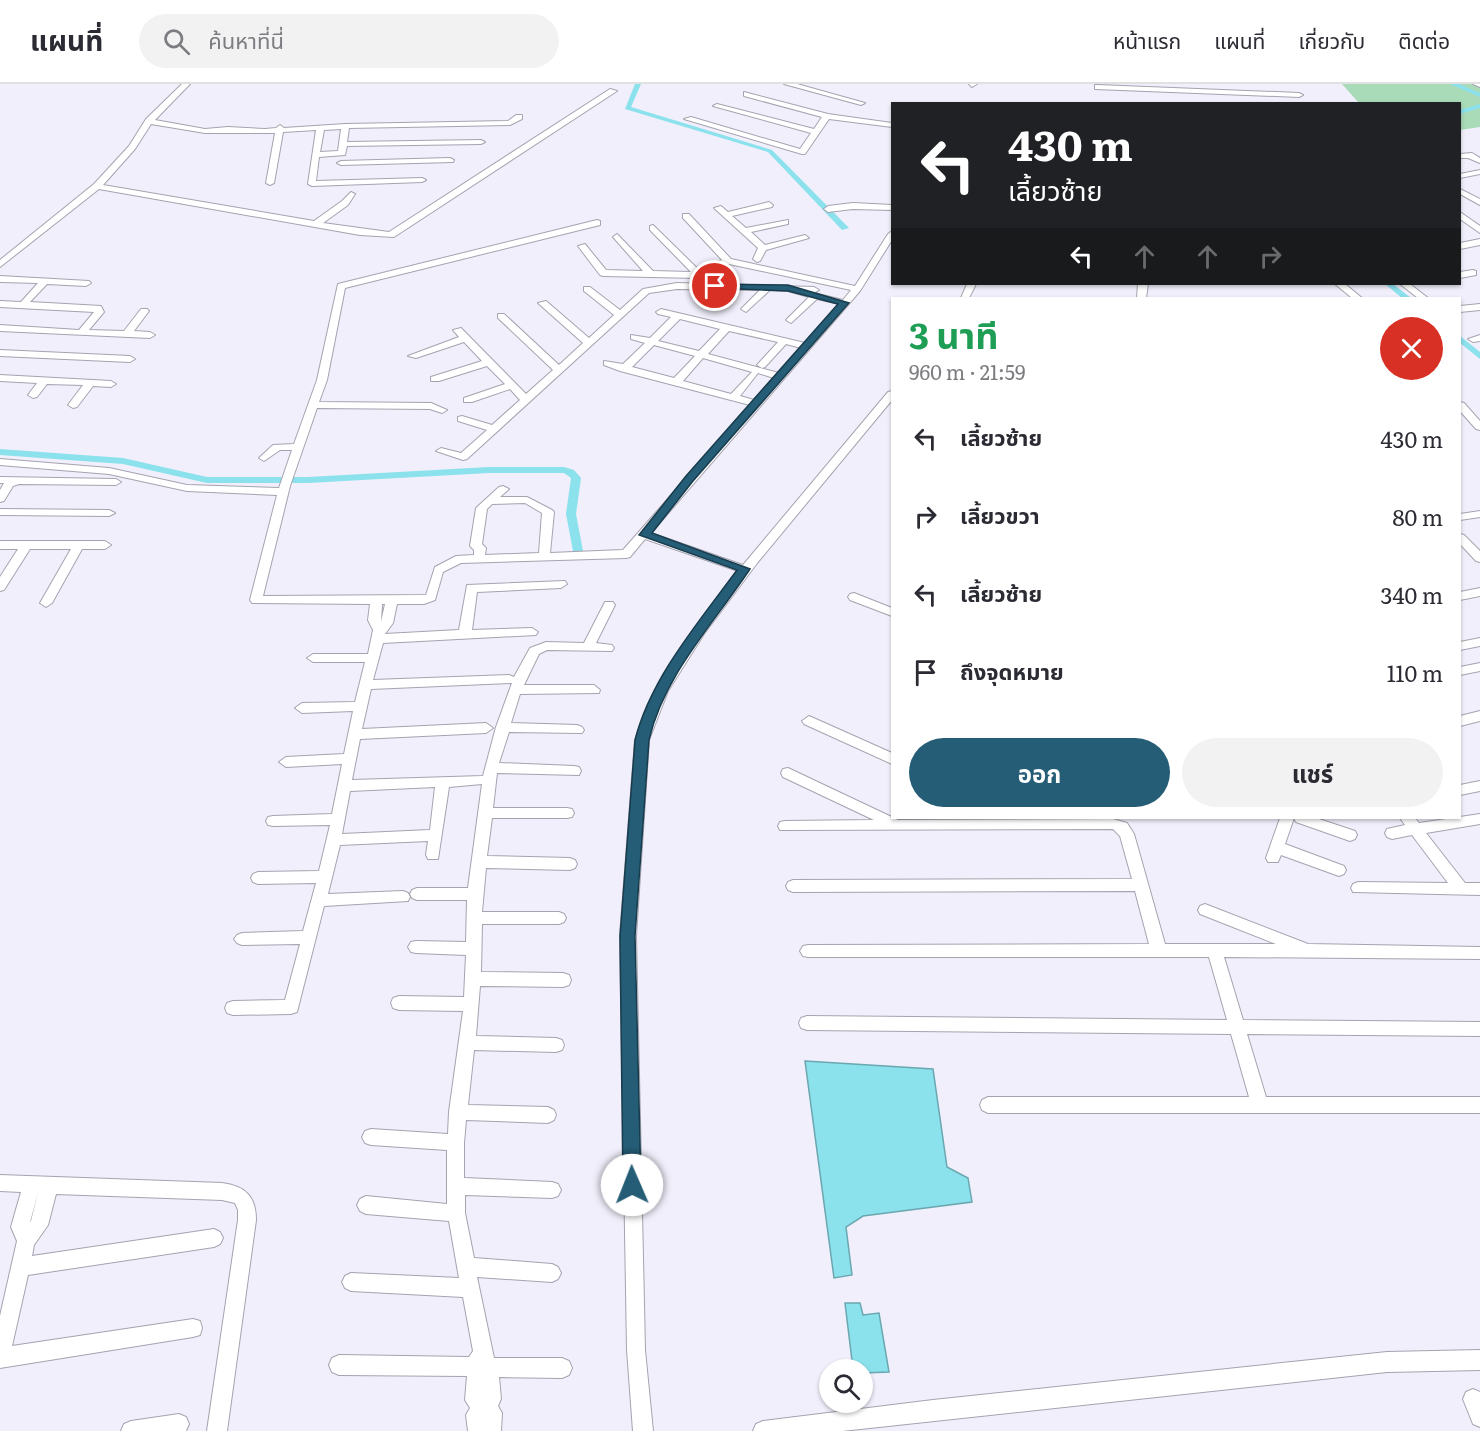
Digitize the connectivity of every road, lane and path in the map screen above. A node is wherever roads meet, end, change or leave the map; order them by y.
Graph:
1 (186, 84) edge
2 (788, 84) edge
3 (1098, 87) dead end
4 (1186, 90) edge
5 (613, 91) dead end
6 (747, 93) dead end
7 (1299, 95) dead end
8 (871, 97) dead end
9 (861, 103) junction
10 (717, 106) dead end
11 (891, 115) edge
12 (827, 116) junction
13 (519, 117) dead end
14 (838, 118) junction
15 (688, 119) dead end
16 (149, 121) junction
17 (879, 124) junction
18 (891, 125) edge
19 (345, 126) junction
20 (321, 127) junction
21 (280, 129) junction
22 (815, 132) junction
23 (481, 142) dead end
24 (342, 149) junction
25 (1480, 153) edge
26 (315, 155) junction
27 (1469, 155) junction
28 (1461, 156) edge
29 (450, 160) dead end
30 (1480, 161) edge
31 (341, 163) junction
32 (1480, 172) edge
33 (1461, 176) edge
34 (422, 180) dead end
35 (270, 183) dead end
36 (338, 183) junction
37 (97, 186) junction
38 (1461, 192) edge
39 (351, 194) dead end
40 (1480, 202) edge
41 (769, 204) dead end
42 (891, 208) edge
43 (828, 209) dead end
44 (686, 216) dead end
45 (1461, 216) edge
46 (785, 222) dead end
47 (597, 223) dead end
48 (1470, 223) junction
49 (316, 224) junction
50 (1461, 224) edge
51 (653, 228) dead end
52 (1480, 230) edge
53 (745, 231) junction
54 (891, 235) edge
55 (617, 237) dead end
56 (805, 238) dead end
57 (1480, 242) edge
58 (582, 246) dead end
59 (1461, 246) edge
60 (764, 248) junction
61 (757, 259) junction
62 (728, 261) junction
63 (0, 264) edge
64 (763, 269) junction
65 (778, 272) junction
66 (1473, 273) dead end
67 (650, 274) junction
68 (699, 275) junction
69 (1461, 275) edge
70 (0, 279) edge
71 (44, 282) junction
72 (86, 284) dead end
73 (1341, 285) edge
74 (1406, 285) edge
75 (715, 286) junction
76 (767, 288) junction
77 (587, 289) dead end
78 (810, 294) junction
79 (850, 296) junction
80 (1356, 297) edge
81 (1422, 297) edge
82 (702, 298) dead end
83 (543, 303) dead end
84 (0, 304) edge
85 (23, 305) junction
86 (1480, 307) edge
87 (746, 309) dead end
88 (1461, 309) edge
89 (144, 311) dead end
90 (661, 312) dead end
91 (501, 315) dead end
92 (620, 315) junction
93 (678, 316) junction
94 (791, 320) dead end
95 (727, 327) junction
96 (0, 328) edge
97 (458, 330) dead end
98 (82, 333) junction
99 (126, 334) junction
100 (150, 335) dead end
101 (634, 337) dead end
102 (466, 338) junction
103 (784, 341) junction
104 (651, 342) junction
105 (589, 343) junction
106 (806, 346) junction
107 (0, 353) edge
108 (701, 355) junction
109 (413, 356) dead end
110 (130, 358) dead end
111 (489, 362) junction
112 (607, 363) dead end
113 (762, 365) dead end
114 (624, 369) junction
115 (559, 370) junction
116 (754, 374) dead end
117 (780, 376) junction
118 (0, 378) edge
119 (435, 379) dead end
120 (45, 380) junction
121 (676, 382) junction
122 (90, 383) junction
123 (111, 384) dead end
124 (511, 385) junction
125 (33, 395) dead end
126 (891, 395) edge
127 (733, 398) junction
128 (468, 400) dead end
129 (526, 400) junction
130 (756, 404) junction
131 (73, 405) dead end
132 (314, 405) junction
133 (1461, 406) edge
134 (442, 410) dead end
135 (462, 419) dead end
136 (1479, 426) edge
137 (494, 429) junction
138 (299, 447) junction
139 (441, 451) dead end
140 (264, 458) dead end
141 (0, 462) edge
142 (13, 477) edge
143 (116, 483) dead end
144 (285, 486) junction
145 (503, 489) dead end
146 (0, 499) edge
147 (489, 501) junction
148 (0, 512) edge
149 (109, 513) dead end
150 (1480, 514) edge
151 (1461, 517) edge
152 (645, 535) junction
153 (1462, 543) edge
154 (0, 545) edge
155 (26, 545) junction
156 (105, 545) dead end
157 (78, 546) junction
158 (477, 552) junction
159 (544, 557) junction
160 (1480, 558) edge
161 (744, 569) junction
162 (561, 584) dead end
163 (0, 588) edge
164 (1480, 592) edge
165 (1461, 596) edge
166 (854, 597) dead end
167 (377, 601) junction
168 (392, 601) junction
169 (46, 603) dead end
170 (609, 605) dead end
171 (891, 612) edge
172 (532, 632) dead end
173 (379, 634) junction
174 (465, 634) junction
175 (1480, 642) edge
176 (1461, 646) edge
177 (588, 647) junction
178 (608, 648) dead end
179 (313, 658) dead end
180 (373, 658) junction
181 (1480, 667) edge
182 (1461, 671) edge
183 (512, 684) junction
184 (365, 685) junction
185 (594, 690) dead end
186 (360, 706) junction
187 (302, 708) dead end
188 (1480, 716) edge
189 (1461, 721) edge
190 (809, 722) dead end
191 (503, 727) junction
192 (486, 728) dead end
193 (577, 730) dead end
194 (355, 734) junction
195 (349, 759) junction
196 (891, 759) edge
197 (286, 762) dead end
198 (491, 768) junction
199 (574, 771) dead end
200 (788, 772) dead end
201 (479, 780) dead end
202 (443, 782) junction
203 (344, 786) junction
204 (1480, 786) edge
205 (1461, 790) edge
206 (486, 813) junction
207 (567, 813) dead end
208 (338, 819) junction
209 (1022, 819) edge
210 (1287, 819) edge
211 (1304, 819) edge
212 (1480, 819) edge
213 (273, 821) dead end
214 (1410, 823) edge
215 (898, 825) junction
216 (1036, 825) junction
217 (785, 826) dead end
218 (1392, 833) dead end
219 (436, 835) junction
220 (1350, 835) dead end
221 (334, 840) junction
222 (433, 855) dead end
223 (480, 862) junction
224 (570, 864) dead end
225 (1339, 870) dead end
226 (325, 877) junction
227 (258, 878) dead end
228 (1141, 885) junction
229 (793, 886) dead end
230 (1358, 888) dead end
231 (1480, 889) edge
232 (1461, 890) junction
233 (475, 894) junction
234 (319, 900) junction
235 (1205, 910) dead end
236 (475, 918) junction
237 (559, 918) dead end
238 (309, 937) junction
239 (242, 939) dead end
240 (416, 947) dead end
241 (475, 949) junction
242 (1309, 950) junction
243 (808, 951) dead end
244 (1159, 951) junction
245 (1215, 951) junction
246 (1480, 952) edge
247 (473, 979) junction
248 (563, 980) dead end
249 (399, 1003) dead end
250 (472, 1004) junction
251 (232, 1008) dead end
252 (807, 1023) dead end
253 (1237, 1025) junction
254 (1480, 1029) edge
255 (468, 1043) junction
256 (556, 1044) dead end
257 (988, 1105) dead end
258 (1260, 1105) junction
259 (1480, 1105) edge
260 (457, 1112) junction
261 (548, 1115) dead end
262 (371, 1137) dead end
263 (455, 1143) junction
264 (0, 1184) edge
265 (40, 1186) junction
266 (454, 1186) junction
267 (552, 1190) dead end
268 (366, 1204) dead end
269 (456, 1214) junction
270 (214, 1238) dead end
271 (21, 1267) junction
272 (466, 1267) junction
273 (552, 1273) dead end
274 (351, 1282) dead end
275 (469, 1288) junction
276 (193, 1328) dead end
277 (0, 1357) edge
278 (1480, 1360) edge
279 (339, 1365) dead end
280 (482, 1367) junction
281 (562, 1368) dead end
282 (484, 1415) edge
283 (179, 1424) dead end
284 (131, 1431) edge
285 (217, 1431) edge
286 (643, 1431) edge
287 (763, 1431) edge

1 - 16 street
2 - 9 street
3 - 4 street
4 - 7 street
5 - 49 street
6 - 12 street
8 - 9 street
9 - 14 street
10 - 22 street
11 - 17 street
12 - 14 street
12 - 22 street
13 - 19 street
14 - 17 street
15 - 22 street
16 - 21 street
16 - 37 street
17 - 18 street
19 - 20 street
19 - 24 street
20 - 21 street
20 - 26 street
21 - 35 street
23 - 24 street
24 - 26 street
24 - 31 street
25 - 27 street
26 - 36 street
27 - 28 street
27 - 30 street
29 - 31 street
31 - 36 street
32 - 33 street
34 - 36 street
37 - 49 street
37 - 63 street
38 - 40 street
39 - 49 street
41 - 53 street
42 - 43 street
44 - 62 street
45 - 48 street
46 - 53 street
47 - 132 street
48 - 50 street
48 - 52 street
51 - 68 street
53 - 60 street
54 - 79 street
55 - 67 street
56 - 60 street
57 - 59 street
58 - 67 street
60 - 61 street
61 - 64 street
61 - 65 street
62 - 64 street
62 - 68 street
64 - 65 street
65 - 79 street
66 - 69 street
67 - 68 street
70 - 71 street
71 - 72 street
71 - 85 street
73 - 80 street
74 - 81 street
75 - 76 street
75 - 82 street
75 - 92 street
76 - 78 street
76 - 87 street
77 - 92 street
78 - 79 street
78 - 94 street
79 - 106 street
83 - 105 street
84 - 85 street
85 - 98 street
86 - 88 street
89 - 99 street
90 - 93 street
91 - 115 street
92 - 105 street
93 - 95 street
93 - 104 street
95 - 103 street
95 - 108 street
96 - 98 street
97 - 102 street
98 - 99 street
99 - 100 street
101 - 104 street
102 - 109 street
102 - 111 street
103 - 106 street
103 - 113 street
104 - 108 street
104 - 114 street
105 - 115 street
106 - 117 street
107 - 110 street
108 - 117 street
108 - 121 street
111 - 119 street
111 - 124 street
112 - 114 street
114 - 121 street
115 - 129 street
116 - 127 street
117 - 130 street
118 - 120 street
120 - 122 street
120 - 125 street
121 - 127 street
122 - 123 street
122 - 131 street
124 - 128 street
124 - 129 street
126 - 161 street
127 - 130 street
129 - 137 street
130 - 152 street
132 - 134 street
132 - 138 street
133 - 136 street
135 - 137 street
137 - 139 street
138 - 140 street
138 - 144 street
141 - 142 street
142 - 143 street
142 - 144 street
142 - 146 street
144 - 167 street
145 - 147 street
147 - 158 street
147 - 159 street
148 - 149 street
150 - 151 street
152 - 159 street
152 - 161 street
153 - 160 street
154 - 155 street
155 - 157 street
155 - 163 street
156 - 157 street
157 - 169 street
158 - 159 street
158 - 168 street
161 - 286 street
162 - 174 street
164 - 165 street
166 - 171 street
167 - 168 street
167 - 173 street
168 - 173 street
170 - 177 street
172 - 174 street
173 - 174 street
173 - 180 street
175 - 176 street
177 - 178 street
177 - 183 street
179 - 180 street
180 - 184 street
181 - 182 street
183 - 184 street
183 - 185 street
183 - 191 street
184 - 186 street
186 - 187 street
186 - 194 street
188 - 189 street
190 - 196 street
191 - 193 street
191 - 198 street
192 - 194 street
194 - 195 street
195 - 197 street
195 - 203 street
198 - 199 street
198 - 206 street
200 - 215 street
201 - 202 street
202 - 203 street
202 - 219 street
203 - 208 street
204 - 205 street
206 - 207 street
206 - 223 street
208 - 213 street
208 - 221 street
209 - 216 street
210 - 225 street
211 - 220 street
212 - 214 street
214 - 218 street
214 - 232 street
215 - 216 street
215 - 217 street
216 - 228 street
219 - 221 street
219 - 222 street
221 - 226 street
223 - 224 street
223 - 233 street
226 - 227 street
226 - 234 street
228 - 229 street
228 - 244 street
230 - 232 street
231 - 232 street
233 - 234 street
233 - 236 street
234 - 238 street
235 - 242 street
236 - 237 street
236 - 241 street
238 - 239 street
238 - 251 street
240 - 241 street
241 - 247 street
242 - 245 street
242 - 246 street
243 - 244 street
244 - 245 street
245 - 253 street
247 - 248 street
247 - 250 street
249 - 250 street
250 - 255 street
252 - 253 street
253 - 254 street
253 - 258 street
255 - 256 street
255 - 260 street
257 - 258 street
258 - 259 street
260 - 261 street
260 - 263 street
262 - 263 street
263 - 266 street
264 - 265 street
265 - 271 street
265 - 285 street
266 - 267 street
266 - 269 street
268 - 269 street
269 - 272 street
270 - 271 street
271 - 277 street
272 - 273 street
272 - 275 street
274 - 275 street
275 - 280 street
276 - 277 street
278 - 287 street
279 - 280 street
280 - 281 street
280 - 282 street
283 - 284 street

